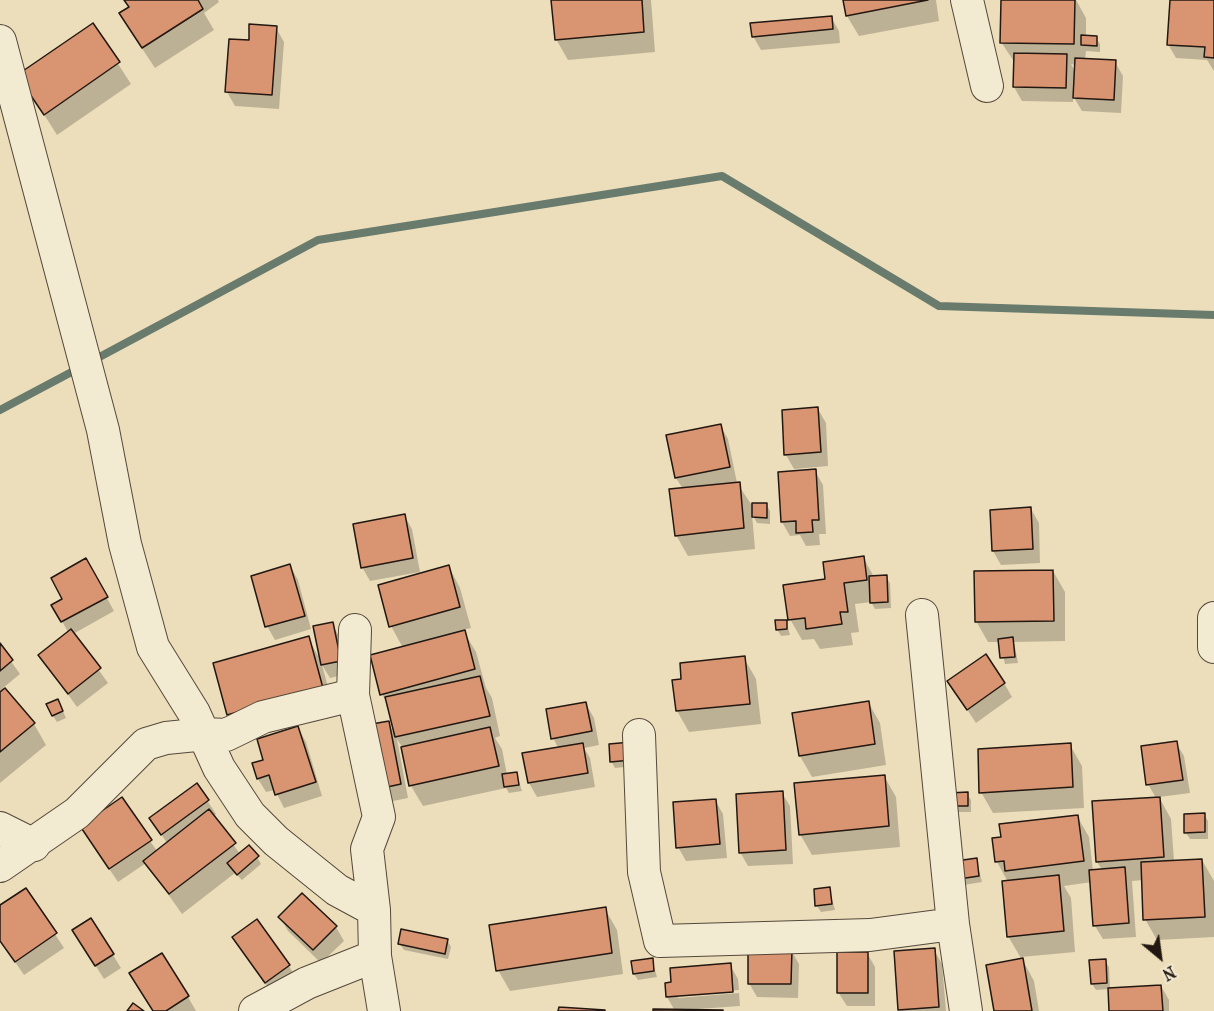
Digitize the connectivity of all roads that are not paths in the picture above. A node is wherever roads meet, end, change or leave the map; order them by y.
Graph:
1 (967, 0) edge
2 (0, 41) edge
3 (987, 86) dead end
4 (922, 615) dead end
5 (1214, 618) edge
6 (355, 630) dead end
7 (1214, 647) edge
8 (353, 694) junction
9 (206, 734) junction
10 (639, 735) dead end
11 (0, 828) edge
12 (34, 845) junction
13 (0, 866) edge
14 (374, 910) junction
15 (953, 924) junction
16 (375, 956) junction
17 (255, 1011) edge
18 (384, 1011) edge
19 (966, 1011) edge

1 - 3 street
2 - 9 street
4 - 15 street
5 - 7 street
6 - 8 street
8 - 9 street
8 - 14 street
9 - 12 street
9 - 14 street
10 - 15 street
11 - 12 street
12 - 13 street
14 - 16 street
15 - 19 street
16 - 17 street
16 - 18 street

